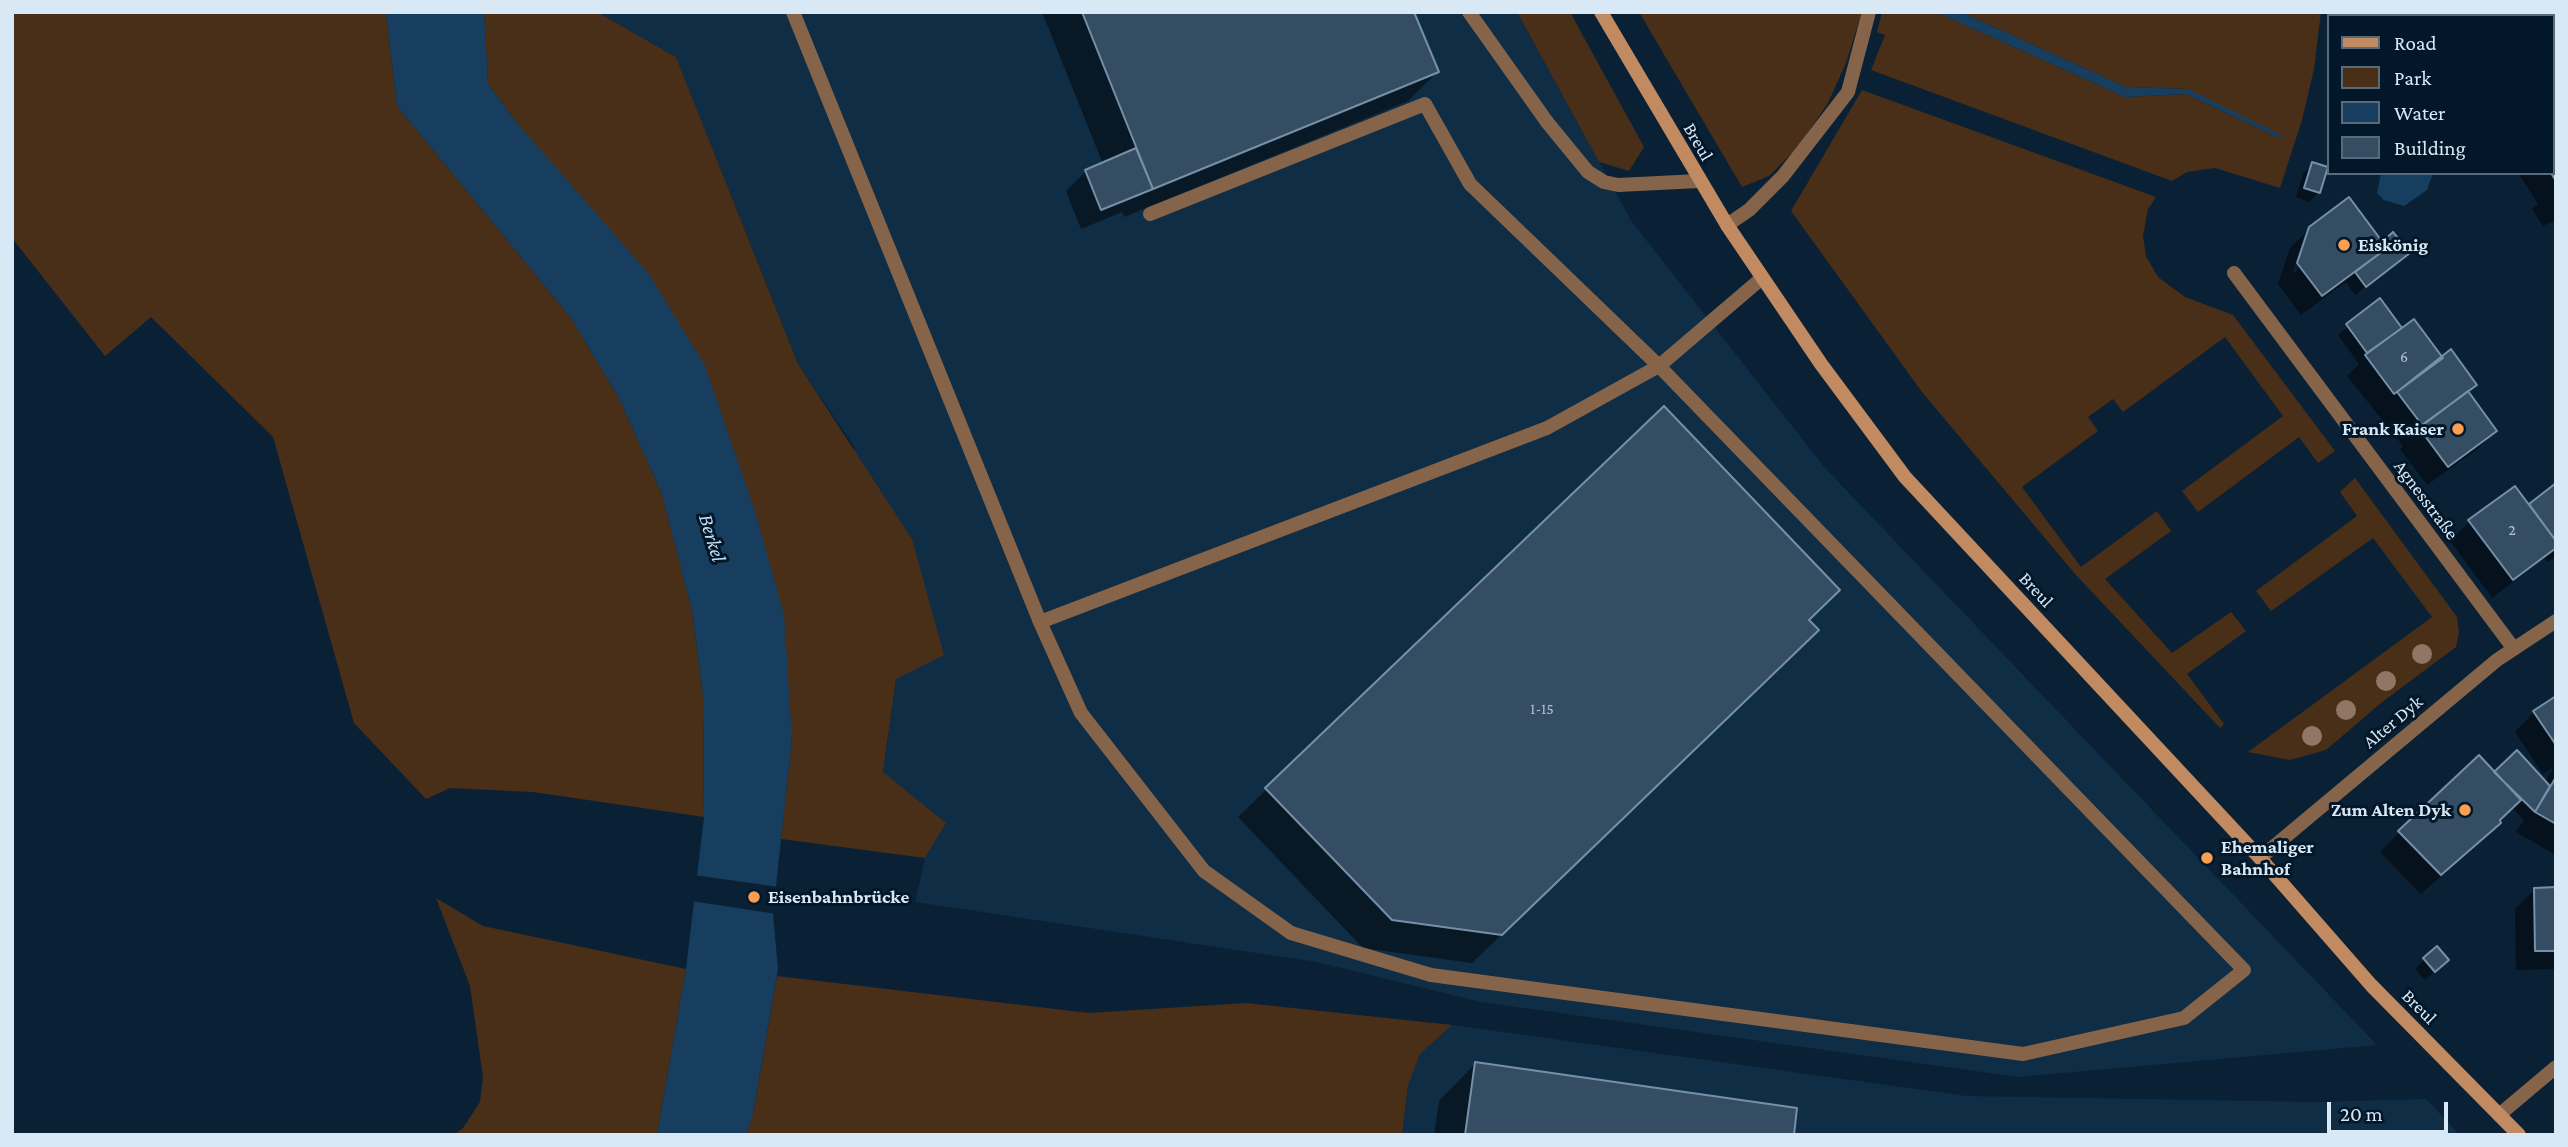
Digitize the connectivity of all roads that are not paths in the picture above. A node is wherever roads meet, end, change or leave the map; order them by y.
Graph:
1 (793, 12) edge
2 (1469, 12) edge
3 (1601, 12) edge
4 (1869, 12) edge
5 (1699, 181) junction
6 (1150, 214) dead end
7 (1727, 225) junction
8 (2234, 273) dead end
9 (1762, 278) junction
10 (1659, 366) junction
11 (2556, 621) edge
12 (1040, 622) junction
13 (2514, 649) junction
14 (2260, 858) junction
15 (2556, 1066) edge
16 (2499, 1115) junction
17 (2519, 1135) edge

1 - 12 street
2 - 5 street
3 - 5 main road, Breul
4 - 7 street
5 - 7 main road, Breul
6 - 10 street
7 - 9 main road, Breul
8 - 13 street, Agnesstraße
9 - 10 street
9 - 14 main road, Breul
10 - 12 street
10 - 12 street
11 - 13 street, Alter Dyk
13 - 14 street, Alter Dyk
14 - 16 main road, Breul
15 - 16 street
16 - 17 main road, Breul

